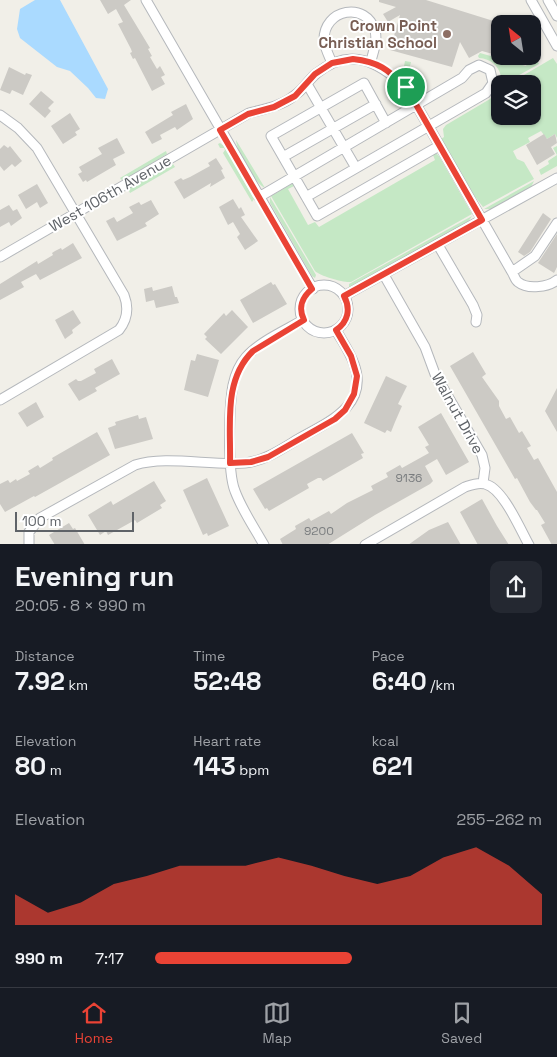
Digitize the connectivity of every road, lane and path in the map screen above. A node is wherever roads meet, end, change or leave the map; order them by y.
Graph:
1 (146, 0) edge
2 (531, 0) edge
3 (548, 0) edge
4 (557, 16) edge
5 (557, 46) edge
6 (371, 61) junction
7 (332, 63) junction
8 (307, 84) junction
9 (376, 104) junction
10 (416, 105) junction
11 (321, 108) junction
12 (0, 115) edge
13 (386, 123) junction
14 (428, 127) junction
15 (333, 128) junction
16 (220, 130) junction
17 (439, 146) junction
18 (344, 148) junction
19 (283, 156) junction
20 (356, 168) junction
21 (294, 176) junction
22 (557, 178) edge
23 (258, 197) junction
24 (306, 197) junction
25 (75, 213) junction
26 (482, 220) junction
27 (557, 223) edge
28 (438, 245) junction
29 (0, 257) edge
30 (512, 272) junction
31 (384, 275) junction
32 (557, 280) edge
33 (312, 289) junction
34 (344, 296) junction
35 (304, 320) junction
36 (476, 322) dead end
37 (336, 330) junction
38 (0, 400) edge
39 (230, 463) junction
40 (483, 484) junction
41 (29, 544) edge
42 (264, 544) edge
43 (365, 544) edge
44 (529, 544) edge

1 - 16 street
2 - 5 street
3 - 4 street
6 - 7 street
6 - 7 street
6 - 10 street
7 - 8 street, West 106th Avenue
8 - 11 street
8 - 16 street, West 106th Avenue
9 - 11 street
9 - 13 street
9 - 15 street
10 - 13 street
10 - 14 street
10 - 14 street
11 - 15 street
11 - 19 street
12 - 25 street
13 - 18 street
14 - 17 street
14 - 20 street
15 - 18 street
15 - 19 street
16 - 23 street
16 - 25 street, West 106th Avenue
17 - 24 street
17 - 26 street
18 - 20 street
18 - 21 street
19 - 21 street
20 - 24 street
21 - 23 street
21 - 24 street
22 - 26 street
23 - 33 street
25 - 29 street, West 106th Avenue
25 - 38 street
26 - 28 street
26 - 30 street
27 - 30 street
28 - 31 street
28 - 36 street
30 - 32 street
31 - 34 street
31 - 40 street, Walnut Drive
33 - 34 street
33 - 35 street
34 - 37 street
35 - 37 street
35 - 39 street
37 - 39 street
39 - 41 street
39 - 42 street
40 - 43 street
40 - 44 street

